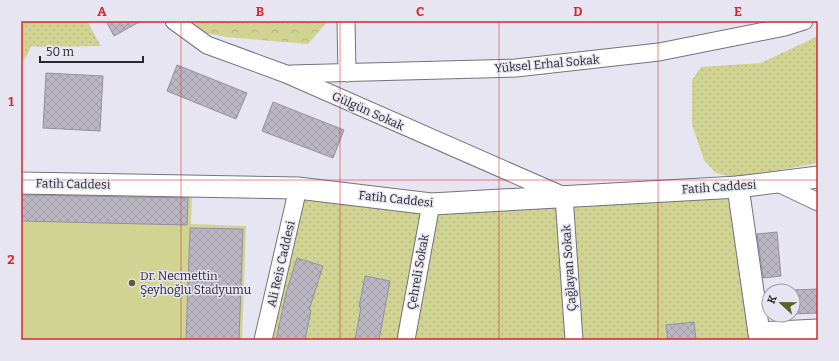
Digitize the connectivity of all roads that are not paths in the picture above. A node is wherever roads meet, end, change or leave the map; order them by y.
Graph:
1 (174, 21) edge
2 (346, 21) edge
3 (804, 21) edge
4 (347, 73) junction
5 (286, 74) junction
6 (818, 177) edge
7 (776, 182) junction
8 (21, 183) edge
9 (738, 187) junction
10 (298, 188) junction
11 (564, 196) junction
12 (818, 202) edge
13 (431, 204) junction
14 (818, 330) edge
15 (760, 336) edge
16 (263, 340) edge
17 (406, 340) edge
18 (574, 340) edge

1 - 5 street, Gülgün Sokak
2 - 4 street
3 - 4 street, Yüksel Erhal Sokak
4 - 5 street, Yüksel Erhal Sokak
5 - 11 street, Gülgün Sokak
6 - 7 street, Fatih Caddesi
7 - 9 street, Fatih Caddesi
7 - 12 street
8 - 10 street, Fatih Caddesi
9 - 11 street, Fatih Caddesi
9 - 15 street
10 - 13 street, Fatih Caddesi
10 - 16 street, Ali Reis Caddesi
11 - 13 street, Fatih Caddesi
11 - 18 street, Çağlayan Sokak
13 - 17 street, Çehreli Sokak
14 - 15 street

